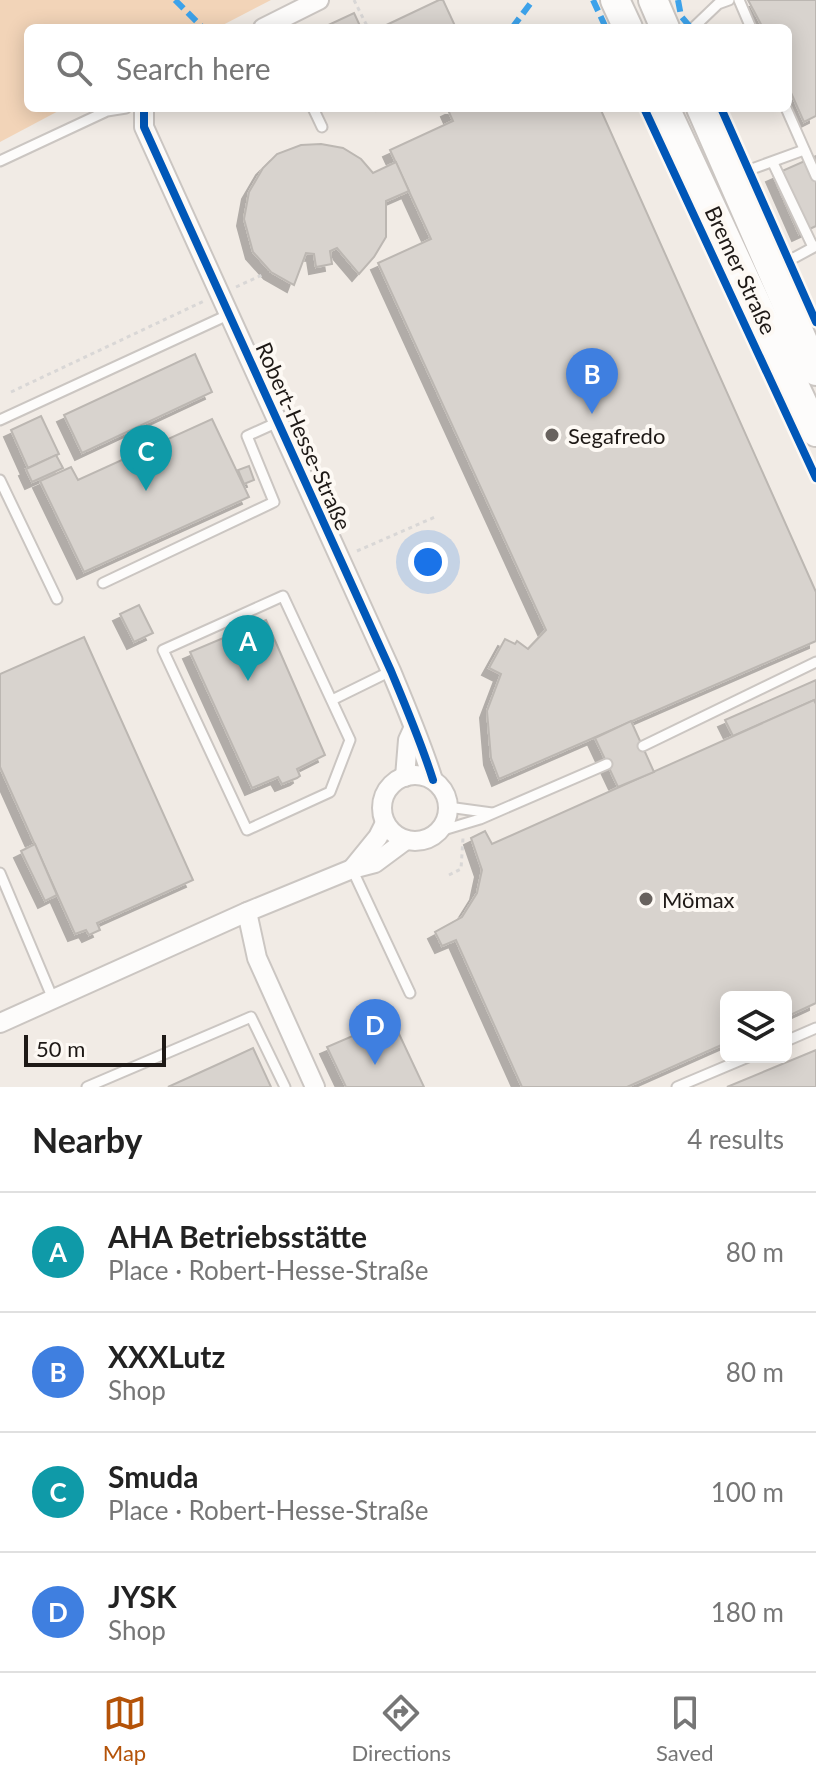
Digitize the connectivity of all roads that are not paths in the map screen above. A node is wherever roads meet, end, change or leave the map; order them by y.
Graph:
1 (319, 0) edge
2 (615, 0) edge
3 (653, 0) edge
4 (729, 0) edge
5 (739, 0) edge
6 (275, 24) edge
7 (626, 24) edge
8 (663, 24) edge
9 (697, 24) edge
10 (749, 24) edge
11 (105, 112) edge
12 (144, 112) edge
13 (315, 112) edge
14 (667, 112) edge
15 (703, 112) edge
16 (788, 112) edge
17 (322, 127) dead end
18 (804, 150) junction
19 (0, 161) edge
20 (773, 163) junction
21 (726, 164) junction
22 (816, 176) edge
23 (814, 246) edge
24 (776, 282) junction
25 (230, 314) junction
26 (816, 371) edge
27 (0, 420) edge
28 (278, 422) junction
29 (816, 432) edge
30 (0, 480) edge
31 (103, 583) dead end
32 (57, 599) dead end
33 (816, 662) edge
34 (391, 671) junction
35 (332, 700) junction
36 (413, 729) junction
37 (643, 746) dead end
38 (607, 764) dead end
39 (405, 777) junction
40 (433, 780) junction
41 (448, 807) junction
42 (492, 813) junction
43 (385, 823) junction
44 (440, 831) junction
45 (406, 840) junction
46 (352, 869) junction
47 (0, 873) edge
48 (247, 912) junction
49 (410, 993) dead end
50 (53, 999) junction
51 (0, 1023) edge
52 (816, 1028) edge
53 (792, 1038) edge
54 (734, 1063) edge
55 (87, 1087) edge
56 (285, 1087) edge
57 (315, 1087) edge
58 (677, 1087) edge

1 - 6 street
2 - 7 main road
3 - 8 main road
4 - 9 lane
5 - 10 lane
11 - 19 lane
12 - 25 street, Robert-Hesse-Straße
13 - 17 lane
14 - 29 main road, Bremer Straße
15 - 21 main road, Bremer Straße
16 - 18 lane
18 - 20 lane
18 - 22 lane
20 - 21 lane
20 - 23 lane
21 - 24 main road, Bremer Straße
23 - 24 lane
24 - 26 main road, Bremer Straße
25 - 27 lane
25 - 28 street, Robert-Hesse-Straße
28 - 31 lane
28 - 34 street, Robert-Hesse-Straße
30 - 32 lane
33 - 37 lane
34 - 35 lane
34 - 36 street, Robert-Hesse-Straße
35 - 35 lane
36 - 39 street
36 - 40 street, Robert-Hesse-Straße
38 - 42 lane
39 - 40 street
39 - 43 street
40 - 41 street
41 - 42 lane
41 - 44 street
42 - 44 lane
43 - 45 street
43 - 46 street
44 - 45 street
45 - 46 street
46 - 48 street
46 - 49 lane
47 - 50 lane
48 - 50 street
48 - 57 street
50 - 51 street
52 - 53 lane
54 - 58 lane
55 - 56 lane

